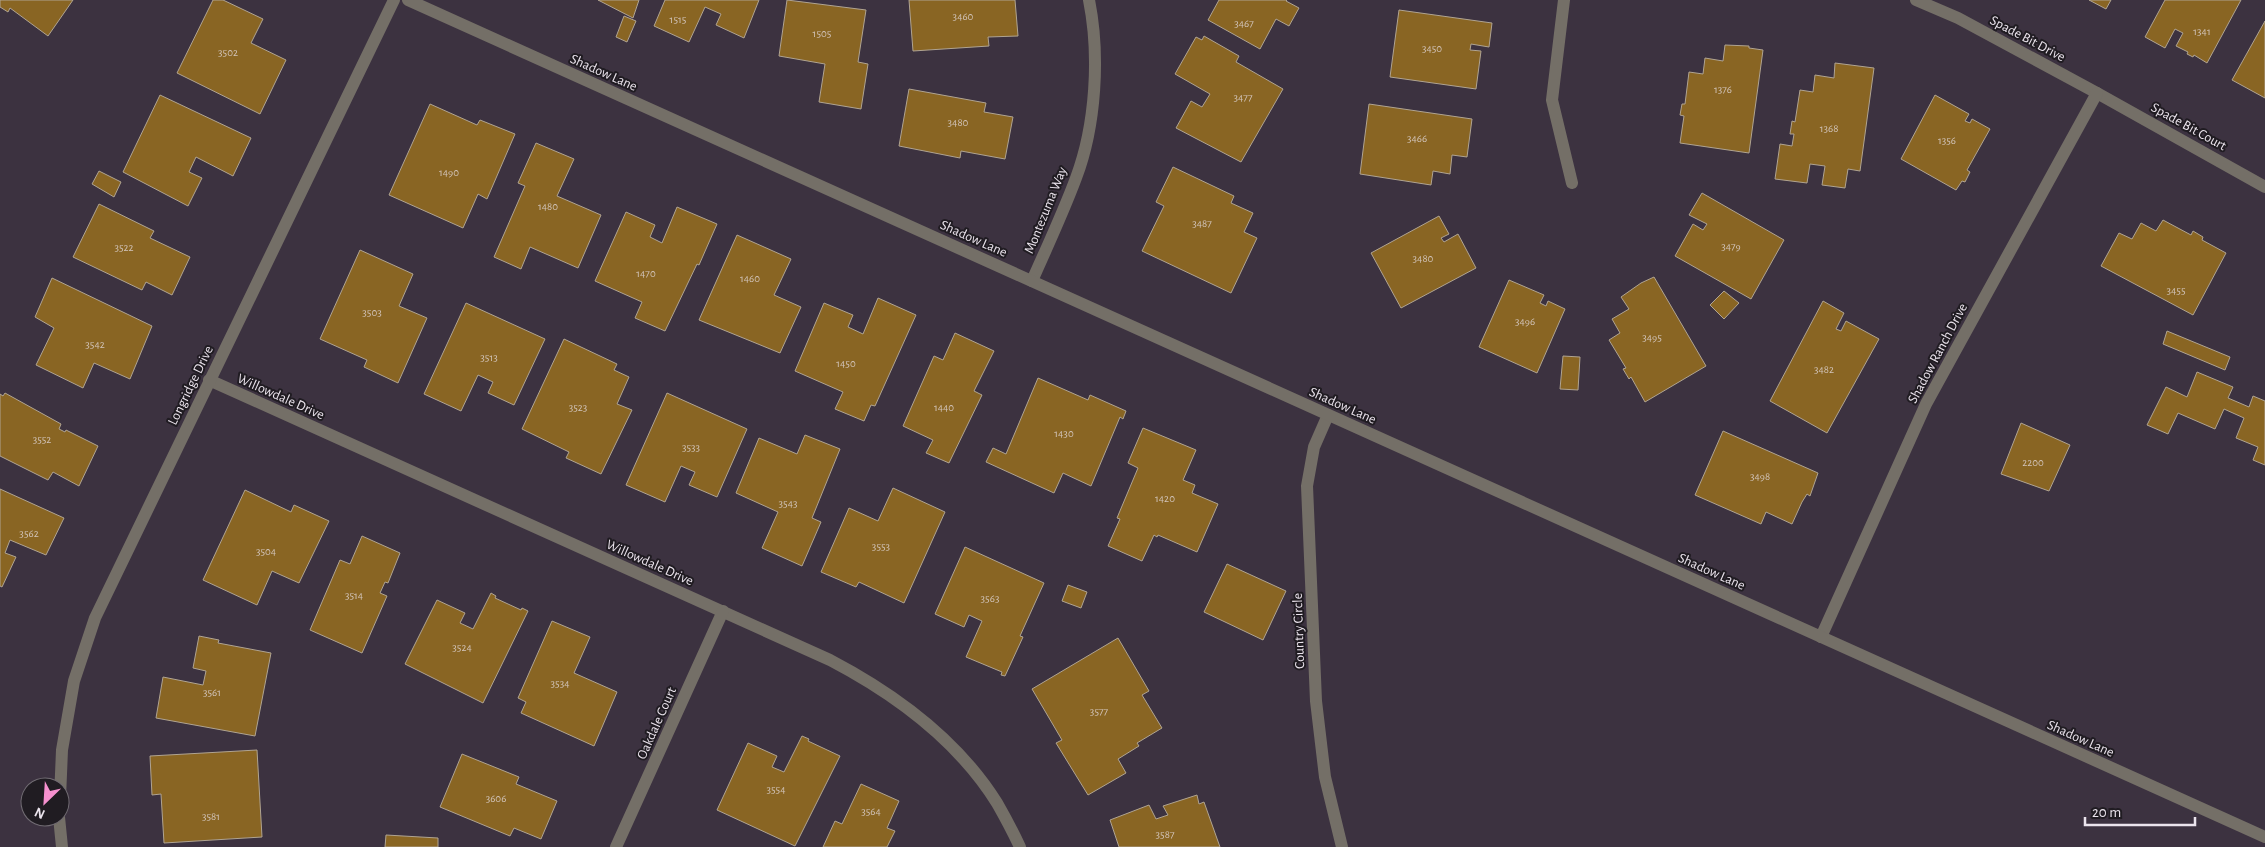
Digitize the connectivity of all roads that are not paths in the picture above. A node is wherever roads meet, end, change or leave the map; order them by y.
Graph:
1 (394, 0) edge
2 (408, 0) edge
3 (1089, 0) edge
4 (1564, 0) edge
5 (1916, 0) edge
6 (2097, 92) junction
7 (1572, 183) dead end
8 (2265, 187) edge
9 (1032, 281) junction
10 (209, 380) junction
11 (1328, 415) junction
12 (723, 611) junction
13 (1821, 636) junction
14 (61, 777) edge
15 (60, 827) edge
16 (2265, 837) edge
17 (62, 847) edge
18 (616, 847) edge
19 (1020, 847) edge
20 (1342, 847) edge

1 - 10 street, Longridge Drive
2 - 9 street, Shadow Lane
3 - 9 street, Montezuma Way
4 - 7 street
5 - 6 street, Spade Bit Drive
6 - 8 street, Spade Bit Court
6 - 13 street, Shadow Ranch Drive
9 - 11 street, Shadow Lane
10 - 12 street, Willowdale Drive
10 - 14 street, Longridge Drive
11 - 13 street, Shadow Lane
11 - 20 street, Country Circle
12 - 18 street, Oakdale Court
12 - 19 street, Willowdale Drive
13 - 16 street, Shadow Lane
15 - 17 street

